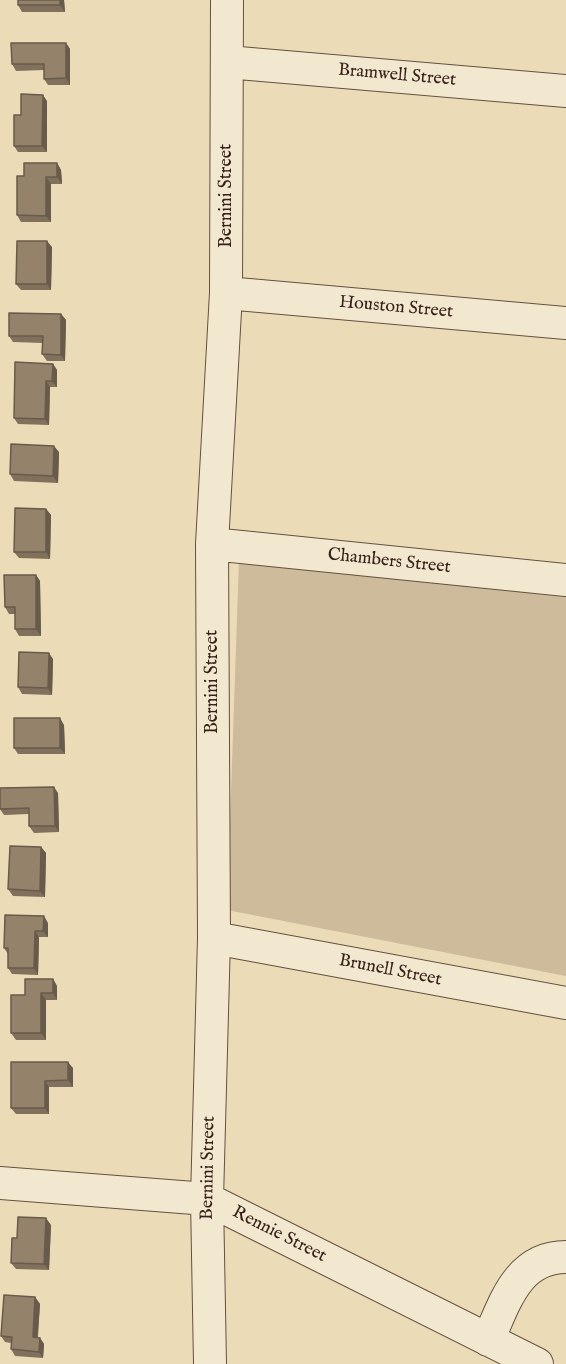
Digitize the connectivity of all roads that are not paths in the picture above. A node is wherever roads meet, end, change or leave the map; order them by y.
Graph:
1 (227, 0) edge
2 (227, 62) junction
3 (566, 91) edge
4 (226, 293) junction
5 (566, 323) edge
6 (212, 544) junction
7 (566, 580) edge
8 (214, 938) junction
9 (566, 1004) edge
10 (0, 1183) edge
11 (207, 1199) junction
12 (566, 1257) edge
13 (488, 1340) junction
14 (210, 1364) edge
15 (537, 1364) edge

1 - 2 street, Bernini Street
2 - 3 street, Bramwell Street
2 - 4 street, Bernini Street
4 - 5 street, Houston Street
4 - 6 street, Bernini Street
6 - 7 street, Chambers Street
6 - 8 street, Bernini Street
8 - 9 street, Brunell Street
8 - 11 street, Bernini Street
10 - 11 street, Rennie Street
11 - 13 street, Rennie Street
11 - 14 street, Bernini Street
12 - 13 street
13 - 15 street, Rennie Street

